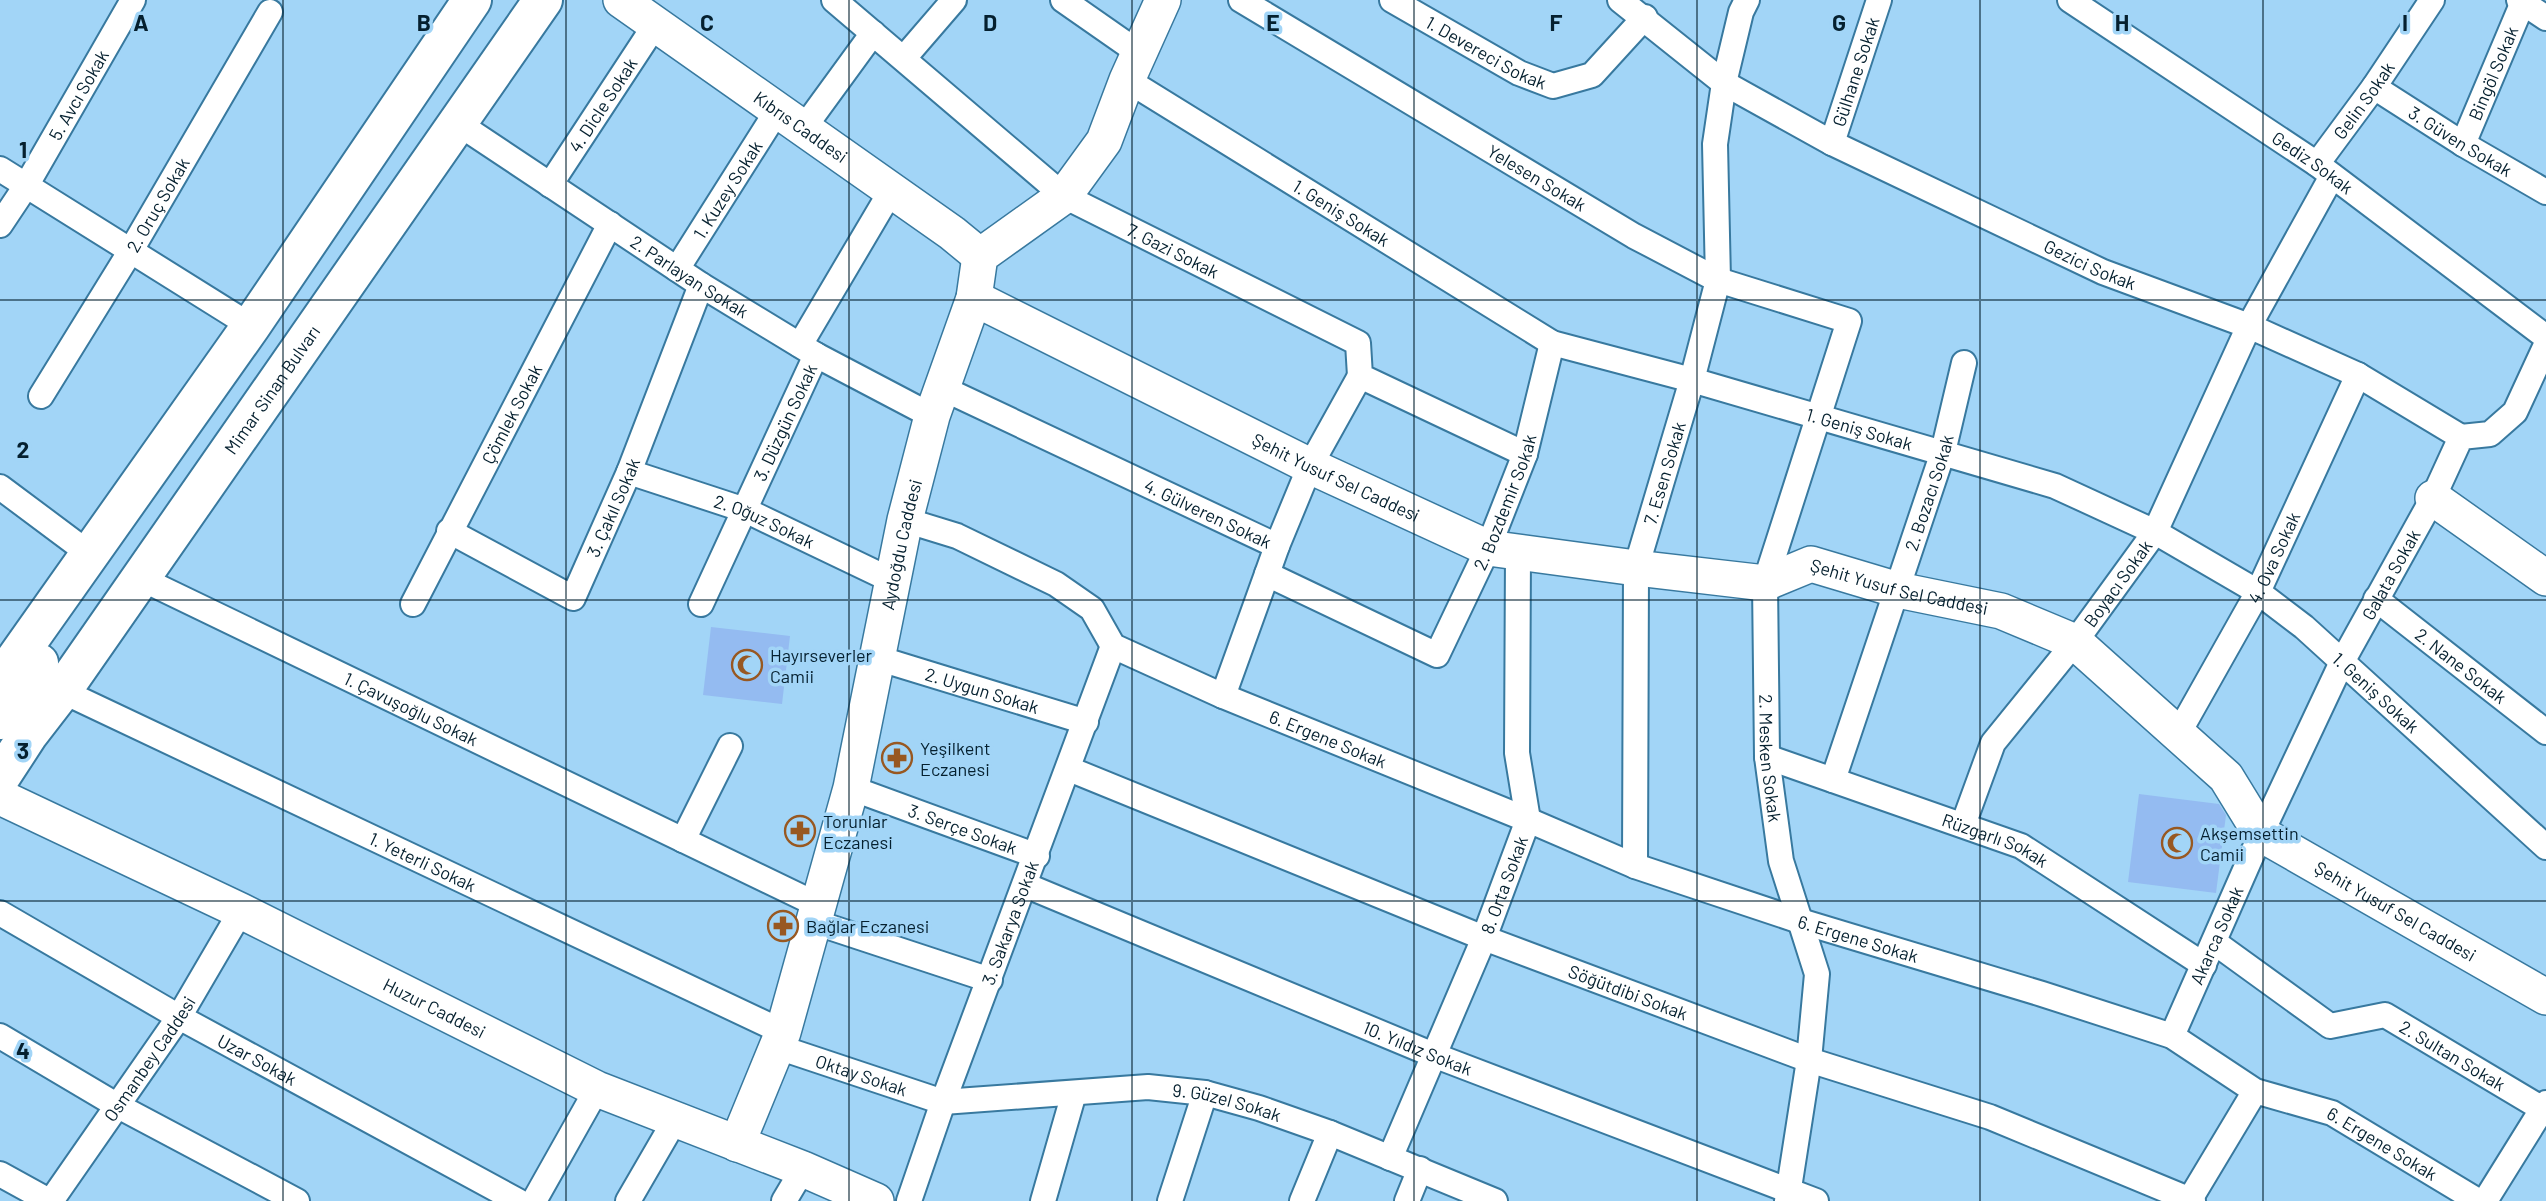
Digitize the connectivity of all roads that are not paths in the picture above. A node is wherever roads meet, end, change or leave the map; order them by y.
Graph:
1 (133, 0) edge
2 (471, 0) edge
3 (543, 0) edge
4 (621, 0) edge
5 (834, 0) edge
6 (954, 0) edge
7 (1163, 0) edge
8 (1241, 0) edge
9 (1392, 0) edge
10 (1620, 0) edge
11 (1747, 0) edge
12 (1879, 0) edge
13 (2070, 0) edge
14 (2432, 0) edge
15 (1065, 1) edge
16 (2521, 1) edge
17 (270, 12) dead end
18 (1645, 17) junction
19 (2546, 18) edge
20 (655, 25) junction
21 (873, 33) junction
22 (904, 58) junction
23 (1133, 67) junction
24 (1724, 83) junction
25 (2374, 87) junction
26 (790, 120) junction
27 (456, 122) junction
28 (1832, 143) junction
29 (2463, 144) junction
30 (0, 169) edge
31 (2325, 170) junction
32 (550, 185) junction
33 (26, 186) junction
34 (891, 191) junction
35 (2546, 192) edge
36 (1064, 196) junction
37 (610, 224) junction
38 (0, 225) edge
39 (130, 252) junction
40 (980, 256) junction
41 (677, 269) junction
42 (1718, 280) junction
43 (702, 285) junction
44 (974, 298) junction
45 (1849, 321) joint
46 (251, 326) junction
47 (2249, 326) junction
48 (2546, 337) edge
49 (1552, 343) junction
50 (2546, 345) edge
51 (808, 350) junction
52 (1964, 363) dead end
53 (2358, 375) junction
54 (1360, 376) junction
55 (1692, 380) junction
56 (41, 396) dead end
57 (937, 402) junction
58 (1818, 417) junction
59 (2461, 437) junction
60 (1943, 452) junction
61 (1525, 454) junction
62 (1310, 466) junction
63 (629, 472) junction
64 (0, 487) edge
65 (2433, 498) junction
66 (745, 510) junction
67 (905, 520) junction
68 (449, 531) junction
69 (2155, 532) junction
70 (1277, 546) junction
71 (1503, 550) junction
72 (90, 555) junction
73 (1636, 568) junction
74 (1267, 573) junction
75 (140, 578) junction
76 (2546, 578) edge
77 (893, 581) junction
78 (1765, 583) junction
79 (1898, 590) junction
80 (2258, 592) junction
81 (2376, 599) junction
82 (413, 604) dead end
83 (701, 604) dead end
84 (2075, 642) junction
85 (1113, 646) junction
86 (1437, 655) joint
87 (877, 657) junction
88 (2342, 662) junction
89 (4, 667) edge
90 (62, 691) junction
91 (1223, 696) junction
92 (1086, 723) junction
93 (14, 727) edge
94 (2546, 732) edge
95 (2178, 734) junction
96 (730, 746) dead end
97 (1767, 757) junction
98 (0, 761) edge
99 (1069, 769) junction
100 (0, 778) edge
101 (1833, 779) junction
102 (851, 788) junction
103 (0, 797) edge
104 (1528, 820) junction
105 (1963, 825) junction
106 (2261, 834) junction
107 (683, 841) junction
108 (2546, 848) edge
109 (1037, 856) junction
110 (1635, 866) junction
111 (1025, 885) junction
112 (241, 911) junction
113 (0, 913) edge
114 (816, 914) junction
115 (1800, 921) junction
116 (1484, 938) junction
117 (2214, 942) junction
118 (2204, 965) junction
119 (990, 980) junction
120 (2546, 998) edge
121 (179, 1017) junction
122 (0, 1036) edge
123 (2172, 1036) junction
124 (781, 1040) junction
125 (1436, 1056) junction
126 (1809, 1060) junction
127 (597, 1089) junction
128 (2255, 1091) junction
129 (1074, 1093) junction
130 (1205, 1093) junction
131 (943, 1102) junction
132 (118, 1105) junction
133 (2545, 1108) edge
134 (675, 1120) junction
135 (1330, 1133) junction
136 (737, 1144) junction
137 (1390, 1158) junction
138 (1420, 1169) junction
139 (803, 1170) junction
140 (0, 1174) edge
141 (1788, 1197) edge
142 (2191, 1200) edge
143 (50, 1201) edge
144 (297, 1201) edge
145 (518, 1201) edge
146 (534, 1201) edge
147 (628, 1201) edge
148 (784, 1201) edge
149 (876, 1201) edge
150 (909, 1201) edge
151 (1043, 1201) edge
152 (1170, 1201) edge
153 (1302, 1201) edge
154 (1407, 1201) edge
155 (1495, 1201) edge
156 (1816, 1201) edge
157 (2478, 1201) edge
158 (2485, 1201) edge

1 - 33 street, 5. Avcı Sokak
2 - 46 main road
3 - 27 main road, Mimar Sinan Bulvarı
4 - 20 main road, Kıbrıs Caddesi
5 - 21 street, 7. Gazi Sokak
6 - 22 street
7 - 23 main road
8 - 42 street, Yelesen Sokak
9 - 18 street, 1. Devereci Sokak
10 - 18 street, Gezici Sokak
11 - 24 street, 7. Esen Sokak
12 - 28 street, Gülhane Sokak
13 - 31 street, Gediz Sokak
14 - 25 street, Gelin Sokak
15 - 23 street, 1. Geniş Sokak
16 - 19 street
16 - 29 street, Bingöl Sokak
17 - 39 street, 2. Oruç Sokak
18 - 24 street, Gezici Sokak
20 - 26 main road, Kıbrıs Caddesi
20 - 32 street, 4. Dicle Sokak
21 - 22 street, 7. Gazi Sokak
21 - 26 street, 1. Kuzey Sokak
22 - 36 street, 7. Gazi Sokak
23 - 36 main road
23 - 49 street, 1. Geniş Sokak
24 - 28 street, Gezici Sokak
24 - 42 street, 7. Esen Sokak
25 - 29 street, 3. Güven Sokak
25 - 31 street, Gelin Sokak
26 - 34 main road, Kıbrıs Caddesi
26 - 41 street, 1. Kuzey Sokak
27 - 32 street, 2. Parlayan Sokak
27 - 75 main road, Mimar Sinan Bulvarı
28 - 47 street, Gezici Sokak
29 - 35 street, 3. Güven Sokak
30 - 33 street
31 - 47 street, Gelin Sokak
31 - 48 street, Gediz Sokak
32 - 37 street, 2. Parlayan Sokak
33 - 38 street, 5. Avcı Sokak
33 - 39 street
34 - 40 main road, Kıbrıs Caddesi
34 - 51 street, 3. Düzgün Sokak
36 - 40 main road
36 - 54 street, 7. Gazi Sokak
37 - 41 street, 2. Parlayan Sokak
37 - 68 street, Çömlek Sokak
39 - 46 street
39 - 56 street, 2. Oruç Sokak
40 - 44 main road, Aydoğdu Caddesi
41 - 43 street, 2. Parlayan Sokak
42 - 45 street, Yelesen Sokak
42 - 55 street, 7. Esen Sokak
43 - 51 street, 2. Parlayan Sokak
43 - 63 street, 3. Çakıl Sokak
44 - 57 main road, Aydoğdu Caddesi
44 - 62 main road, Şehit Yusuf Sel Caddesi
45 - 58 street, 2. Mesken Sokak
46 - 72 main road
47 - 53 street, Gezici Sokak
47 - 69 street, Boyacı Sokak
49 - 55 street, 1. Geniş Sokak
49 - 61 street, 2. Bozdemir Sokak
50 - 59 street
51 - 57 street, 2. Parlayan Sokak
51 - 66 street, 3. Düzgün Sokak
52 - 60 street, 2. Bozacı Sokak
53 - 59 street, Gezici Sokak
53 - 80 street, 4. Ova Sokak
54 - 61 street
54 - 62 street
55 - 58 street, 1. Geniş Sokak
55 - 73 street, 7. Esen Sokak
57 - 67 main road, Aydoğdu Caddesi
57 - 70 street, 4. Gülveren Sokak
58 - 60 street, 1. Geniş Sokak
58 - 78 street, 2. Mesken Sokak
59 - 65 street, Galata Sokak
60 - 69 street, 1. Geniş Sokak
60 - 79 street, 2. Bozacı Sokak
61 - 71 street, 2. Bozdemir Sokak
62 - 70 street
62 - 71 main road, Şehit Yusuf Sel Caddesi
63 - 66 street, 2. Oğuz Sokak
63 - 68 street, 3. Çakıl Sokak
64 - 72 street
65 - 76 main road
65 - 81 street, Galata Sokak
66 - 77 street, 2. Oğuz Sokak
66 - 83 street, 3. Düzgün Sokak
67 - 77 main road, Aydoğdu Caddesi
67 - 85 street
68 - 82 street, Çömlek Sokak
69 - 80 street, 1. Geniş Sokak
69 - 84 street, Boyacı Sokak
70 - 74 street, 4. Gülveren Sokak
71 - 73 main road, Şehit Yusuf Sel Caddesi
71 - 86 street, 2. Bozdemir Sokak
71 - 104 street, 8. Orta Sokak
72 - 89 main road
72 - 93 main road
73 - 78 main road, Şehit Yusuf Sel Caddesi
73 - 110 street, 7. Esen Sokak
74 - 86 street, 4. Gülveren Sokak
74 - 91 street
75 - 90 main road, Mimar Sinan Bulvarı
75 - 107 street, 1. Çavuşoğlu Sokak
77 - 87 main road, Aydoğdu Caddesi
78 - 79 main road, Şehit Yusuf Sel Caddesi
78 - 97 street, 2. Mesken Sokak
79 - 84 main road, Şehit Yusuf Sel Caddesi
79 - 101 street, 2. Bozacı Sokak
80 - 88 street, 1. Geniş Sokak
80 - 95 street, 4. Ova Sokak
81 - 88 street, Galata Sokak
81 - 94 street, 2. Nane Sokak
84 - 95 main road, Şehit Yusuf Sel Caddesi
84 - 105 street, Boyacı Sokak
85 - 91 street, 6. Ergene Sokak
85 - 92 street, 3. Sakarya Sokak
87 - 92 street, 2. Uygun Sokak
87 - 102 main road, Aydoğdu Caddesi
88 - 106 street, Galata Sokak
88 - 108 street, 1. Geniş Sokak
90 - 93 main road, Mimar Sinan Bulvarı
90 - 124 street, 1. Yeterli Sokak
91 - 104 street, 6. Ergene Sokak
92 - 99 street, 3. Sakarya Sokak
93 - 98 main road
93 - 100 main road, Mimar Sinan Bulvarı
95 - 106 main road, Şehit Yusuf Sel Caddesi
96 - 107 street
97 - 101 street, Rüzgarlı Sokak
97 - 115 street, 2. Mesken Sokak
99 - 109 street, 3. Sakarya Sokak
99 - 116 street, Söğütdibi Sokak
101 - 105 street, Rüzgarlı Sokak
102 - 109 street, 3. Serçe Sokak
102 - 114 main road, Aydoğdu Caddesi
103 - 112 main road, Huzur Caddesi
104 - 110 street, 6. Ergene Sokak
104 - 116 street, 8. Orta Sokak
105 - 118 street, Rüzgarlı Sokak
106 - 117 street, Akarca Sokak
106 - 120 main road, Şehit Yusuf Sel Caddesi
107 - 114 street, 1. Çavuşoğlu Sokak
109 - 111 street, 3. Sakarya Sokak
110 - 115 street, 6. Ergene Sokak
111 - 119 street, 3. Sakarya Sokak
111 - 125 street, 10. Yıldız Sokak
112 - 121 street, Osmanbey Caddesi
112 - 127 main road, Huzur Caddesi
113 - 121 street, Uzar Sokak
114 - 119 street, 1. Çavuşoğlu Sokak
114 - 124 main road, Aydoğdu Caddesi
115 - 123 street, 6. Ergene Sokak
115 - 126 street, 2. Mesken Sokak
116 - 125 street, 8. Orta Sokak
116 - 126 street, Söğütdibi Sokak
117 - 118 street, Akarca Sokak
117 - 133 street, 2. Sultan Sokak
118 - 123 street, Akarca Sokak
119 - 131 street, 3. Sakarya Sokak
121 - 132 street, Osmanbey Caddesi
121 - 145 street, Uzar Sokak
122 - 132 street
123 - 128 street, 6. Ergene Sokak
124 - 131 street, Oktay Sokak
124 - 136 main road, Aydoğdu Caddesi
125 - 137 street, 8. Orta Sokak
125 - 141 street, 10. Yıldız Sokak
126 - 141 street, 2. Mesken Sokak
126 - 142 street, Söğütdibi Sokak
127 - 134 main road, Huzur Caddesi
127 - 146 street
128 - 142 street
128 - 157 street, 6. Ergene Sokak
129 - 130 street, 9. Güzel Sokak
129 - 131 street, 9. Güzel Sokak
129 - 151 street
130 - 135 street, 9. Güzel Sokak
130 - 152 street
131 - 150 street, 3. Sakarya Sokak
132 - 143 street, Osmanbey Caddesi
132 - 144 street
133 - 158 street
134 - 136 main road, Huzur Caddesi
134 - 147 street
135 - 137 street, 9. Güzel Sokak
135 - 153 street
136 - 139 main road, Huzur Caddesi
137 - 138 street, 9. Güzel Sokak
138 - 154 street
138 - 155 street, 9. Güzel Sokak
139 - 148 street
139 - 149 main road, Huzur Caddesi
140 - 143 street
141 - 156 street, 10. Yıldız Sokak

